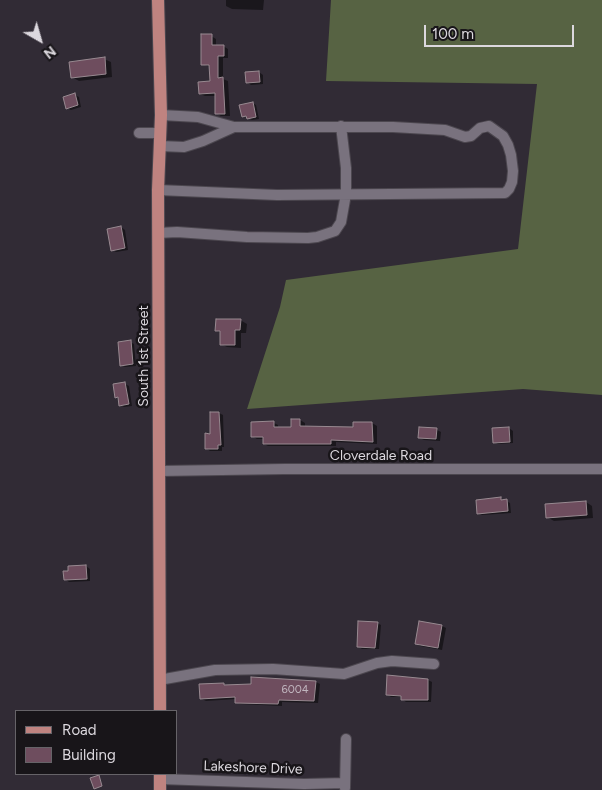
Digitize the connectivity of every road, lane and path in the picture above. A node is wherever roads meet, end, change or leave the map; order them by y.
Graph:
1 (158, 0) edge
2 (161, 115) junction
3 (341, 126) junction
4 (234, 127) junction
5 (139, 133) dead end
6 (160, 133) junction
7 (160, 146) junction
8 (158, 190) junction
9 (346, 194) junction
10 (158, 233) junction
11 (602, 469) edge
12 (160, 471) junction
13 (434, 664) dead end
14 (160, 680) junction
15 (160, 710) edge
16 (346, 739) dead end
17 (160, 781) edge
18 (345, 787) edge

1 - 2 main road, South 1st Street
2 - 4 street
2 - 6 main road, South 1st Street
3 - 4 street
3 - 9 street
3 - 9 street
4 - 7 street
5 - 6 street
6 - 7 main road, South 1st Street
7 - 8 main road, South 1st Street
8 - 9 street
8 - 10 main road, South 1st Street
9 - 10 street
10 - 12 main road, South 1st Street
11 - 12 street, Cloverdale Road
12 - 14 main road, South 1st Street
13 - 14 street
14 - 15 main road, South 1st Street
16 - 18 street
17 - 18 street, Lakeshore Drive

